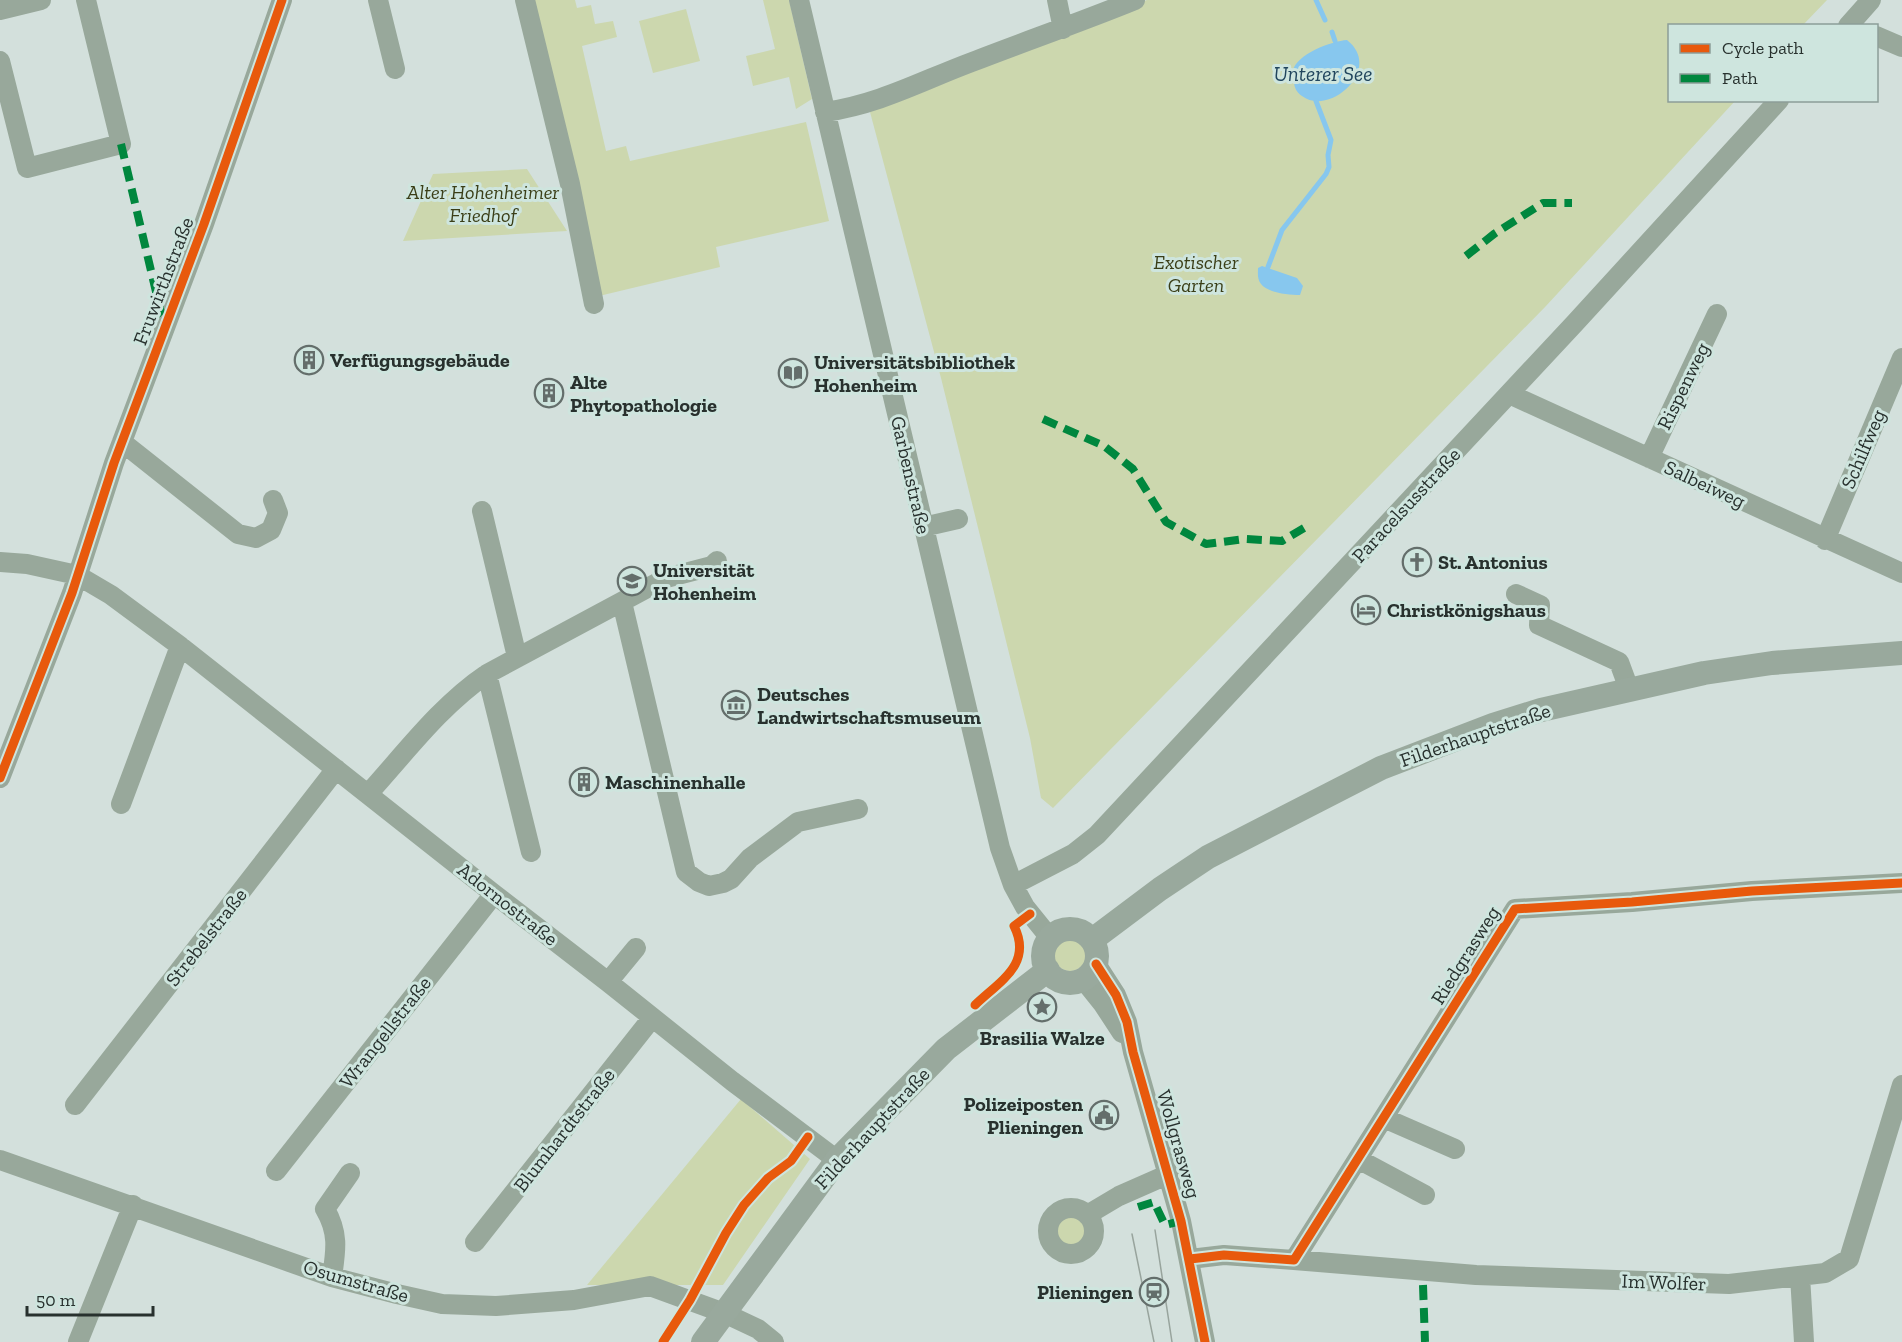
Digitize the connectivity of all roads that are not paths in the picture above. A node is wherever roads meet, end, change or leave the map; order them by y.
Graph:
1 (41, 0) edge
2 (86, 0) edge
3 (282, 0) edge
4 (378, 0) edge
5 (525, 0) edge
6 (798, 0) edge
7 (1057, 0) edge
8 (1135, 0) edge
9 (1871, 0) edge
10 (0, 9) edge
11 (1851, 24) edge
12 (1063, 29) junction
13 (1878, 37) edge
14 (1902, 47) edge
15 (0, 61) edge
16 (395, 69) dead end
17 (1777, 102) edge
18 (825, 112) junction
19 (594, 304) dead end
20 (1717, 314) dead end
21 (1902, 358) edge
22 (1509, 394) junction
23 (122, 442) junction
24 (1649, 458) junction
25 (273, 500) dead end
26 (482, 511) dead end
27 (958, 519) dead end
28 (923, 527) junction
29 (1825, 540) junction
30 (717, 561) dead end
31 (0, 562) edge
32 (1902, 573) edge
33 (74, 584) junction
34 (1516, 594) dead end
35 (622, 603) junction
36 (180, 646) junction
37 (1902, 653) edge
38 (517, 657) junction
39 (487, 674) junction
40 (1629, 689) junction
41 (336, 769) junction
42 (0, 778) edge
43 (368, 794) junction
44 (122, 804) dead end
45 (858, 809) dead end
46 (531, 852) dead end
47 (1902, 884) edge
48 (1013, 885) junction
49 (494, 894) junction
50 (1050, 938) junction
51 (1092, 939) junction
52 (636, 948) dead end
53 (1048, 970) junction
54 (1089, 972) junction
55 (608, 982) junction
56 (652, 1018) junction
57 (1902, 1085) edge
58 (75, 1105) dead end
59 (1384, 1118) junction
60 (1455, 1149) dead end
61 (1358, 1159) junction
62 (0, 1160) edge
63 (837, 1160) junction
64 (276, 1171) dead end
65 (350, 1173) dead end
66 (1169, 1174) junction
67 (1425, 1195) dead end
68 (133, 1205) junction
69 (1087, 1215) dead end
70 (476, 1242) dead end
71 (1190, 1259) junction
72 (1294, 1260) junction
73 (1800, 1276) junction
74 (332, 1277) junction
75 (724, 1313) junction
76 (764, 1339) edge
77 (78, 1342) edge
78 (703, 1342) edge
79 (1205, 1342) edge
80 (1804, 1342) edge

1 - 10 street
2 - 15 street
3 - 23 street, Fruwirthstraße
4 - 16 street
5 - 19 street
6 - 18 street, Garbenstraße
7 - 12 street
8 - 12 street
9 - 11 street
12 - 18 street
13 - 14 street
17 - 22 street, Paracelsusstraße
18 - 28 street, Garbenstraße
20 - 24 street, Rispenweg
21 - 29 street, Schilfweg
22 - 24 street, Salbeiweg
22 - 48 street, Paracelsusstraße
23 - 25 street
23 - 33 street, Fruwirthstraße
24 - 29 street, Salbeiweg
26 - 38 street
27 - 28 street
28 - 48 street, Garbenstraße
29 - 32 street, Salbeiweg
30 - 35 street
31 - 33 street, Adornostraße
33 - 36 street, Adornostraße
33 - 42 street, Fruwirthstraße
34 - 40 street
35 - 38 street
35 - 45 street
36 - 41 street, Adornostraße
36 - 44 street
37 - 40 main road, Filderhauptstraße
38 - 39 street
39 - 43 street
39 - 46 street
40 - 51 main road, Filderhauptstraße
41 - 43 street, Adornostraße
41 - 58 street, Strebelstraße
43 - 49 street, Adornostraße
47 - 59 street, Riedgrasweg
48 - 50 street, Garbenstraße
49 - 55 street, Adornostraße
49 - 64 street, Wrangellstraße
50 - 51 main road
50 - 53 main road
51 - 54 main road
52 - 55 street
53 - 54 main road
53 - 63 main road, Filderhauptstraße
54 - 66 street, Wollgrasweg
55 - 56 street, Adornostraße
56 - 63 street, Adornostraße
56 - 70 street, Blumhardtstraße
57 - 73 street, Im Wolfer
59 - 60 street
59 - 61 street, Riedgrasweg
61 - 67 street
61 - 72 street, Riedgrasweg
62 - 68 street, Osumstraße
63 - 75 main road, Filderhauptstraße
65 - 74 street
66 - 69 street
66 - 71 street, Wollgrasweg
68 - 74 street, Osumstraße
68 - 77 street
71 - 72 street
71 - 79 street, Wollgrasweg
72 - 73 street, Im Wolfer
73 - 80 street
74 - 75 street, Osumstraße
75 - 76 street, Osumstraße
75 - 78 main road, Filderhauptstraße

